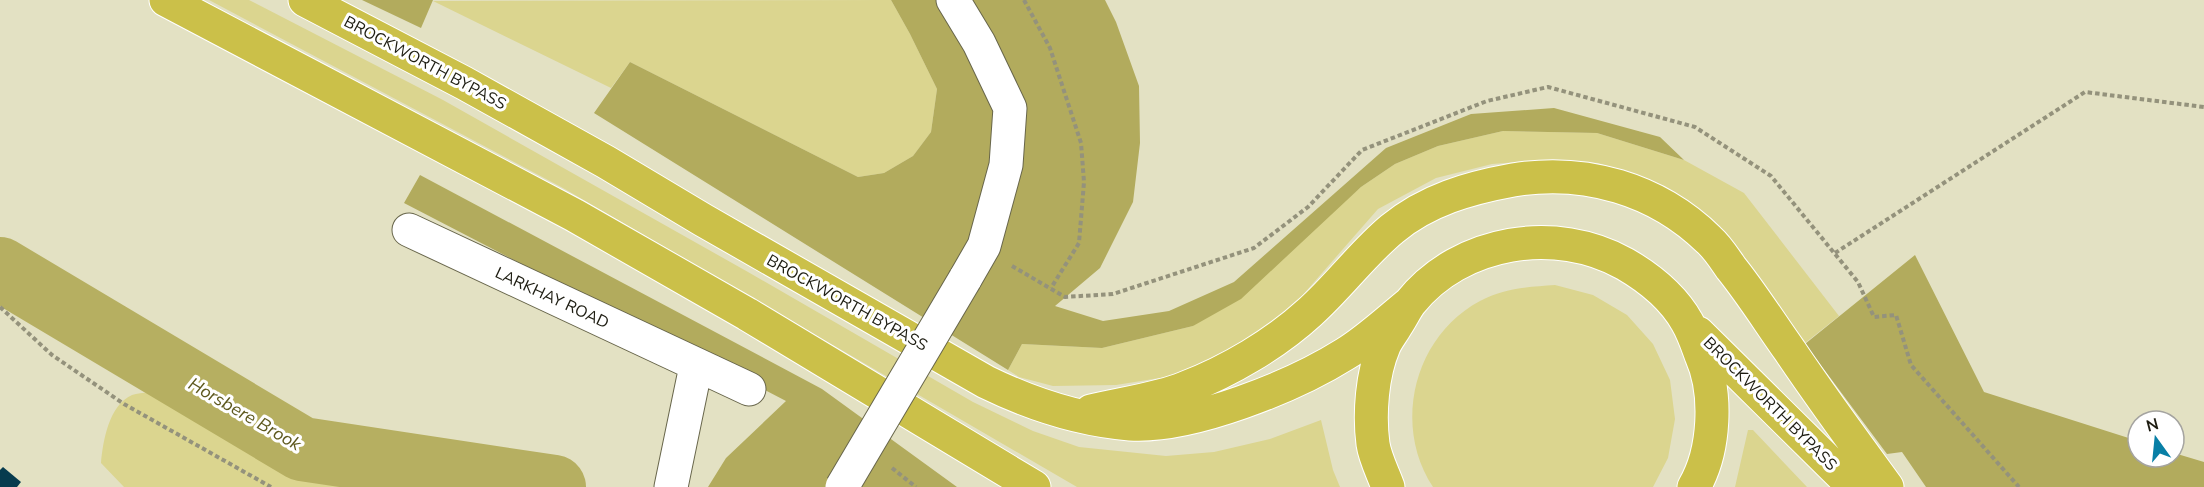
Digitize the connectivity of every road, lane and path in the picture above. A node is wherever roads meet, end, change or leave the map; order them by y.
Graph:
1 (166, 0) edge
2 (305, 0) edge
3 (953, 0) edge
4 (1024, 0) edge
5 (2204, 107) edge
6 (409, 230) dead end
7 (1835, 253) dead end
8 (1051, 288) dead end
9 (1410, 303) junction
10 (0, 307) edge
11 (1686, 321) junction
12 (696, 366) junction
13 (749, 390) dead end
14 (1075, 415) junction
15 (673, 480) edge
16 (271, 487) edge
17 (842, 487) edge
18 (1034, 487) edge
19 (1388, 487) edge
20 (1694, 487) edge
21 (1854, 487) edge
22 (1887, 487) edge

1 - 18 highway
2 - 14 highway, BROCKWORTH BYPASS
3 - 17 street, bridge
4 - 8 path
5 - 7 path
6 - 12 street, LARKHAY ROAD
9 - 11 highway
9 - 14 highway, BROCKWORTH BYPASS
9 - 19 highway
10 - 16 path
11 - 20 highway
11 - 21 highway, BROCKWORTH BYPASS
12 - 13 street, LARKHAY ROAD
12 - 15 street
14 - 22 highway

